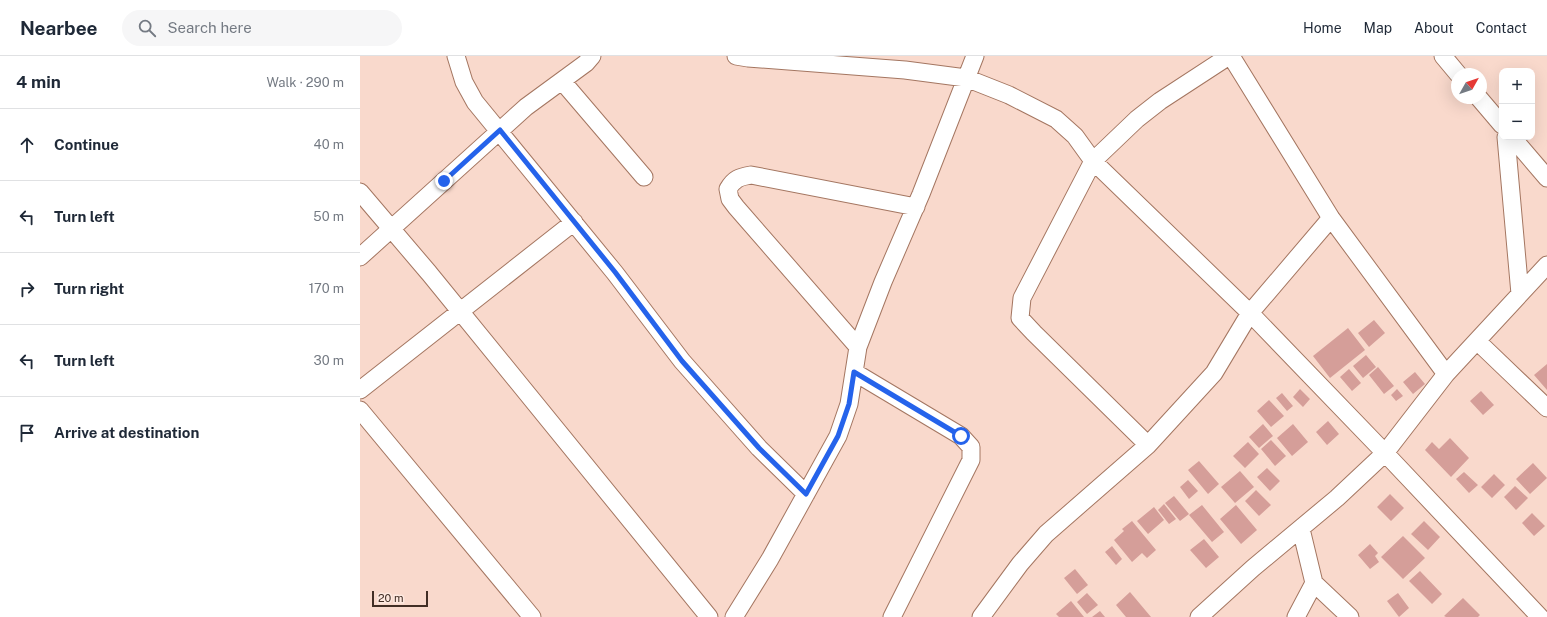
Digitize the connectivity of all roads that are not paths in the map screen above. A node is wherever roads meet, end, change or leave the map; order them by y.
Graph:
1 (456, 56) edge
2 (592, 56) edge
3 (736, 56) edge
4 (975, 56) edge
5 (1230, 56) edge
6 (1443, 56) edge
7 (1453, 68) edge
8 (966, 78) junction
9 (562, 81) junction
10 (1484, 104) edge
11 (1499, 121) edge
12 (500, 130) junction
13 (1506, 140) edge
14 (1515, 140) edge
15 (1093, 161) junction
16 (644, 177) dead end
17 (1547, 178) edge
18 (360, 192) edge
19 (916, 207) junction
20 (1331, 218) junction
21 (574, 222) junction
22 (391, 229) junction
23 (360, 257) edge
24 (1547, 265) edge
25 (1520, 294) junction
26 (461, 312) junction
27 (1250, 313) junction
28 (1477, 341) junction
29 (858, 347) junction
30 (854, 372) junction
31 (1446, 374) junction
32 (360, 390) edge
33 (1547, 408) edge
34 (360, 410) edge
35 (1148, 445) junction
36 (1386, 453) junction
37 (806, 494) junction
38 (1301, 529) junction
39 (1314, 583) junction
40 (532, 617) edge
41 (710, 617) edge
42 (734, 617) edge
43 (892, 617) edge
44 (981, 617) edge
45 (1199, 617) edge
46 (1296, 617) edge
47 (1350, 617) edge
48 (1540, 617) edge

1 - 12 street
2 - 9 street
3 - 8 street
4 - 8 street
5 - 15 street
5 - 20 street
6 - 7 street
8 - 15 street
8 - 19 street
9 - 12 street
9 - 16 street
10 - 11 street
12 - 21 street
12 - 22 street
13 - 25 street
14 - 17 street
15 - 27 street
15 - 35 street
18 - 22 street
19 - 29 street
19 - 29 street
20 - 27 street
20 - 31 street
21 - 26 street
21 - 37 street
22 - 23 street
22 - 26 street
24 - 25 street
25 - 28 street
26 - 32 street
26 - 41 street
27 - 35 street
27 - 36 street
28 - 31 street
28 - 33 street
29 - 30 street
30 - 37 street
30 - 43 street
31 - 36 street
34 - 40 street
35 - 44 street
36 - 38 street
36 - 48 street
37 - 42 street
38 - 39 street
38 - 45 street
39 - 46 street
39 - 47 street

